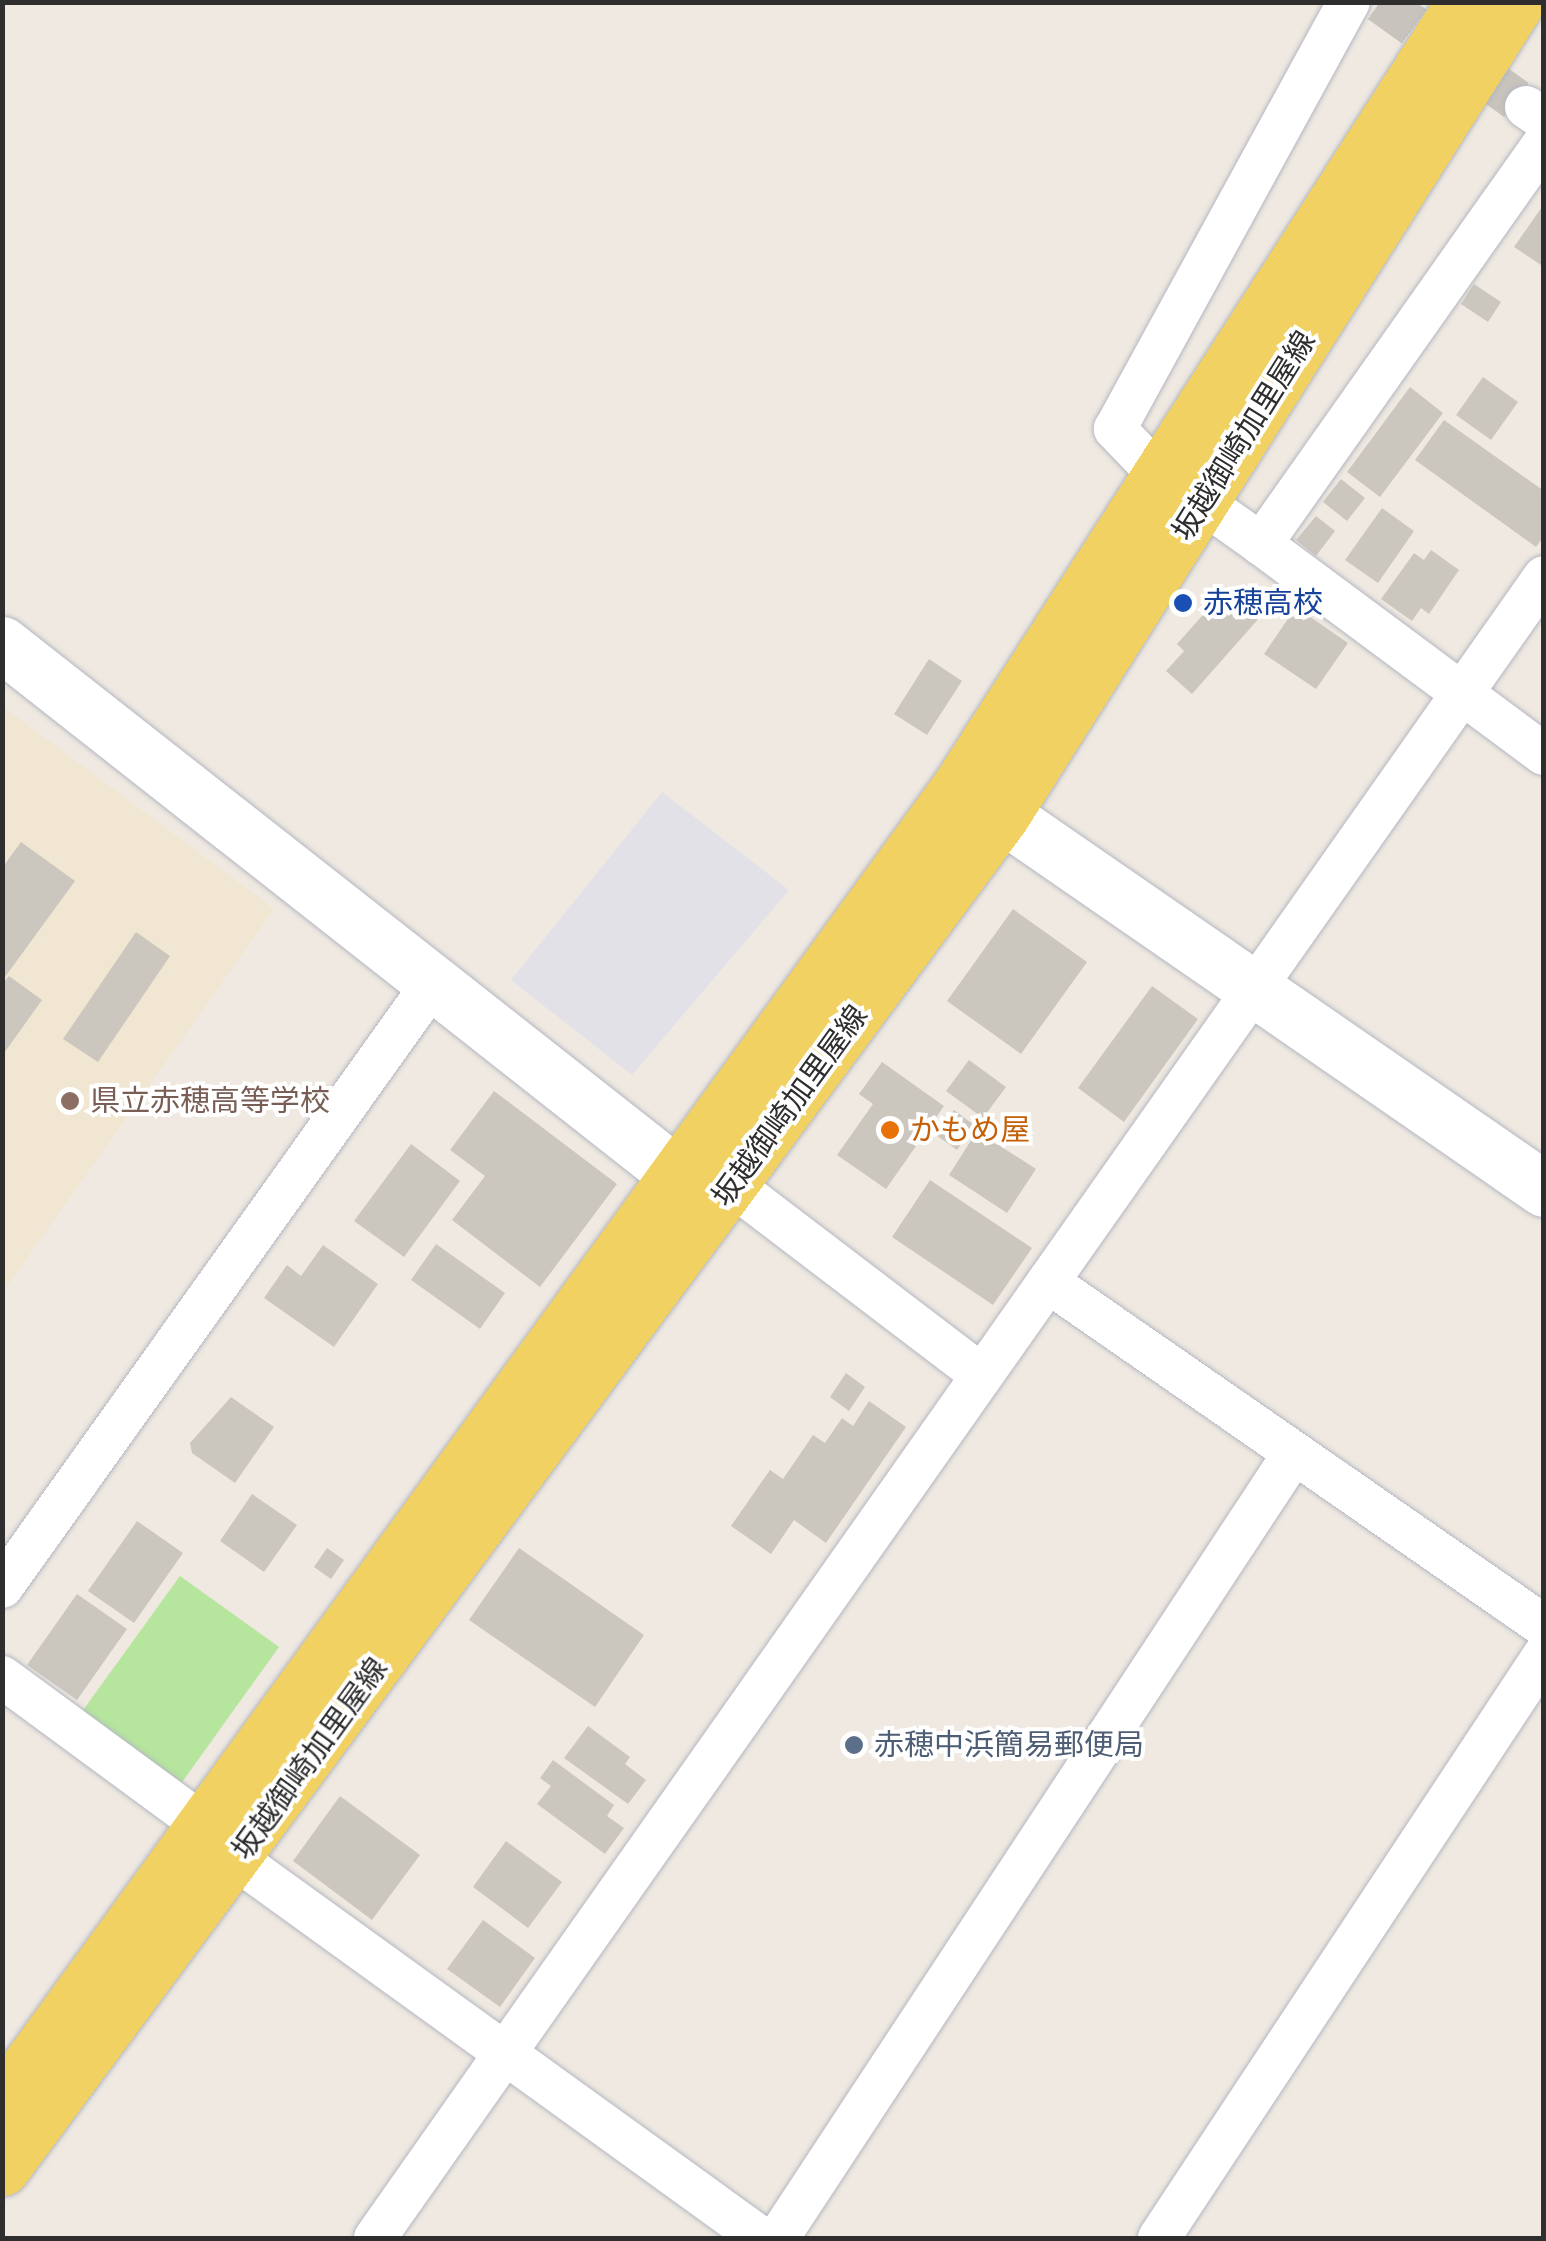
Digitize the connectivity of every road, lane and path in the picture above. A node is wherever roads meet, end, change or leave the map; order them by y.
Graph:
1 (1349, 2) edge
2 (1464, 2) edge
3 (1517, 2) edge
4 (1538, 123) edge
5 (1181, 488) junction
6 (1261, 544) junction
7 (1544, 578) edge
8 (2, 644) edge
9 (1460, 697) junction
10 (1544, 754) edge
11 (981, 801) junction
12 (433, 984) junction
13 (1255, 988) junction
14 (675, 1173) junction
15 (732, 1186) junction
16 (1544, 1189) edge
17 (1048, 1282) junction
18 (982, 1375) junction
19 (1294, 1453) junction
20 (2, 1586) edge
21 (1544, 1626) edge
22 (1544, 1655) edge
23 (2, 1677) edge
24 (221, 1843) junction
25 (508, 2055) junction
26 (2, 2104) edge
27 (2, 2168) edge
28 (375, 2238) edge
29 (761, 2238) edge
30 (778, 2238) edge
31 (1159, 2238) edge

1 - 5 street
2 - 5 main road, 坂越御崎加里屋線
3 - 5 main road, 坂越御崎加里屋線
4 - 6 street
5 - 6 street
5 - 11 main road, 坂越御崎加里屋線
6 - 9 street
7 - 9 street
8 - 12 street
9 - 10 street
9 - 13 street
11 - 13 street
11 - 14 main road, 坂越御崎加里屋線
11 - 15 main road, 坂越御崎加里屋線
12 - 14 street
12 - 20 street
13 - 16 street
13 - 17 street
14 - 15 street
14 - 24 main road, 坂越御崎加里屋線
15 - 18 street
15 - 24 main road, 坂越御崎加里屋線
17 - 18 street
17 - 19 street
18 - 25 street
19 - 21 street
19 - 30 street
22 - 31 street
23 - 24 street
24 - 25 street
24 - 26 main road, 坂越御崎加里屋線
24 - 27 main road, 坂越御崎加里屋線
25 - 28 street
25 - 29 street

